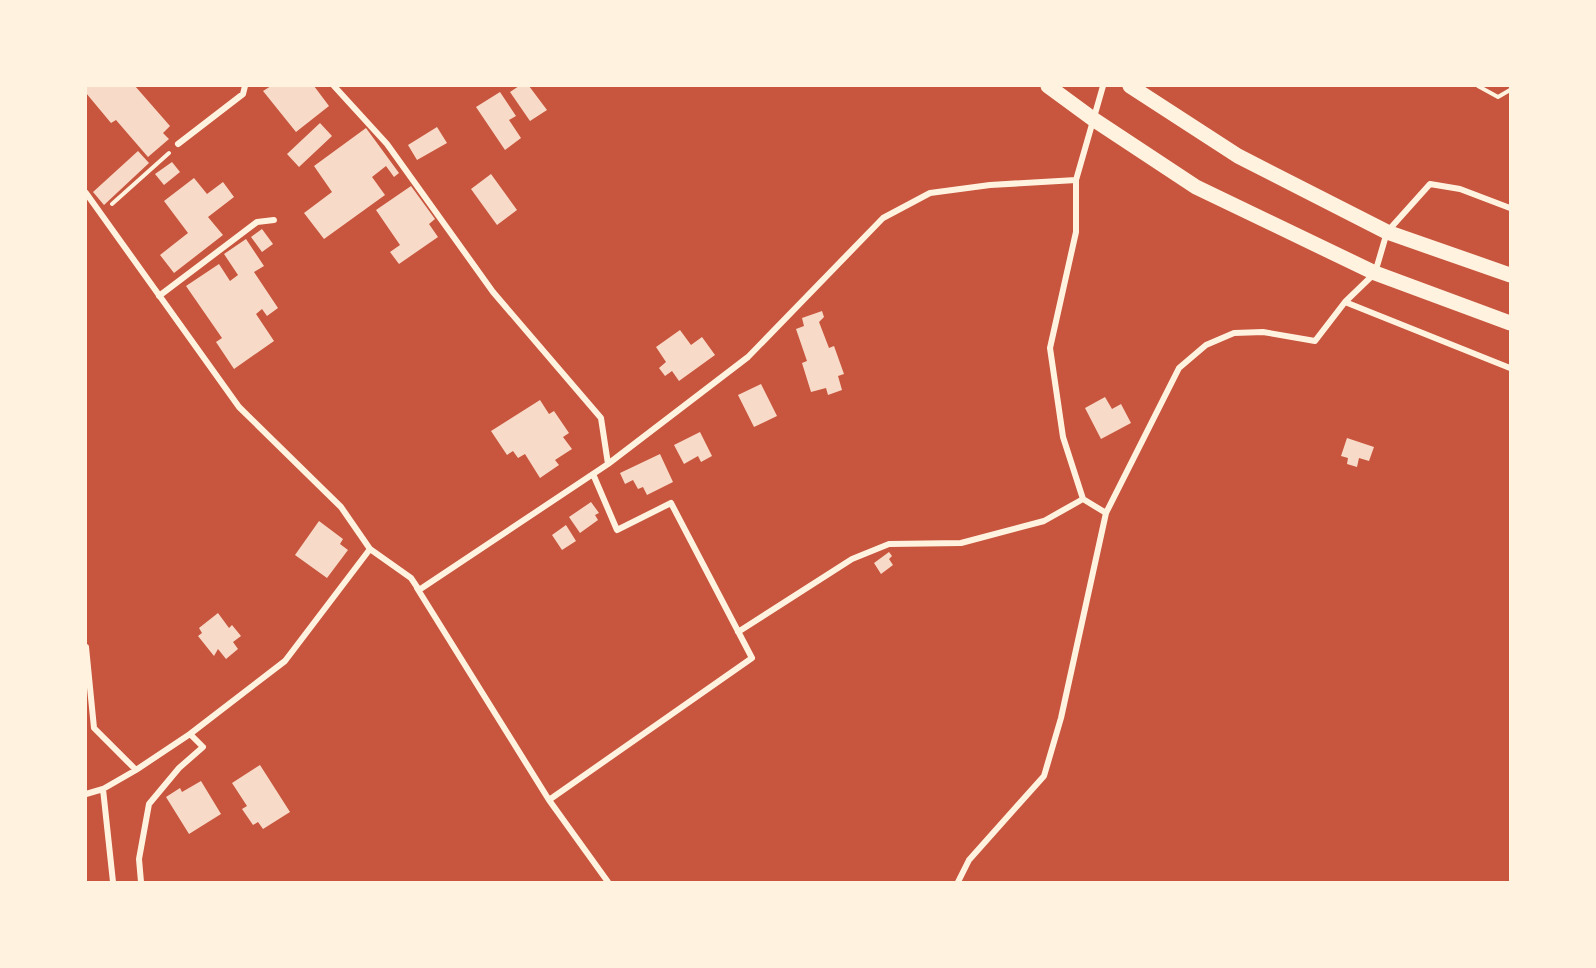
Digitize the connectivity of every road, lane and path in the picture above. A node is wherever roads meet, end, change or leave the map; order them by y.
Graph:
1 (245, 86) edge
2 (334, 86) edge
3 (1048, 86) edge
4 (1103, 86) edge
5 (1130, 86) edge
6 (1478, 86) edge
7 (1510, 90) edge
8 (1093, 119) junction
9 (178, 144) joint
10 (1076, 180) junction
11 (86, 194) edge
12 (1510, 208) edge
13 (100, 214) junction
14 (274, 220) dead end
15 (1387, 231) junction
16 (1375, 273) junction
17 (1510, 275) edge
18 (159, 296) junction
19 (1345, 302) junction
20 (1510, 323) edge
21 (1510, 368) edge
22 (608, 464) junction
23 (593, 474) junction
24 (1083, 499) junction
25 (1106, 513) junction
26 (370, 549) junction
27 (411, 578) junction
28 (738, 632) junction
29 (86, 647) edge
30 (190, 734) junction
31 (136, 770) junction
32 (103, 789) junction
33 (86, 794) edge
34 (549, 800) junction
35 (113, 882) edge
36 (141, 882) edge
37 (608, 882) edge
38 (958, 882) edge

1 - 9 street
2 - 22 street
3 - 8 main road
4 - 8 street
5 - 15 main road
6 - 7 path
8 - 10 street
8 - 16 main road
9 - 13 path
10 - 22 street
10 - 24 street
11 - 13 street
12 - 15 street
13 - 18 street
14 - 18 street
15 - 16 street
15 - 17 main road
16 - 19 street
16 - 20 main road
18 - 26 street
19 - 21 street
19 - 25 street
22 - 23 street
23 - 27 street
23 - 28 street
24 - 25 street
24 - 28 street
25 - 38 street
26 - 27 street
26 - 30 street
27 - 34 street
28 - 34 street
29 - 31 street
30 - 31 street
30 - 36 street
31 - 32 street
32 - 33 street
32 - 35 street
34 - 37 street

